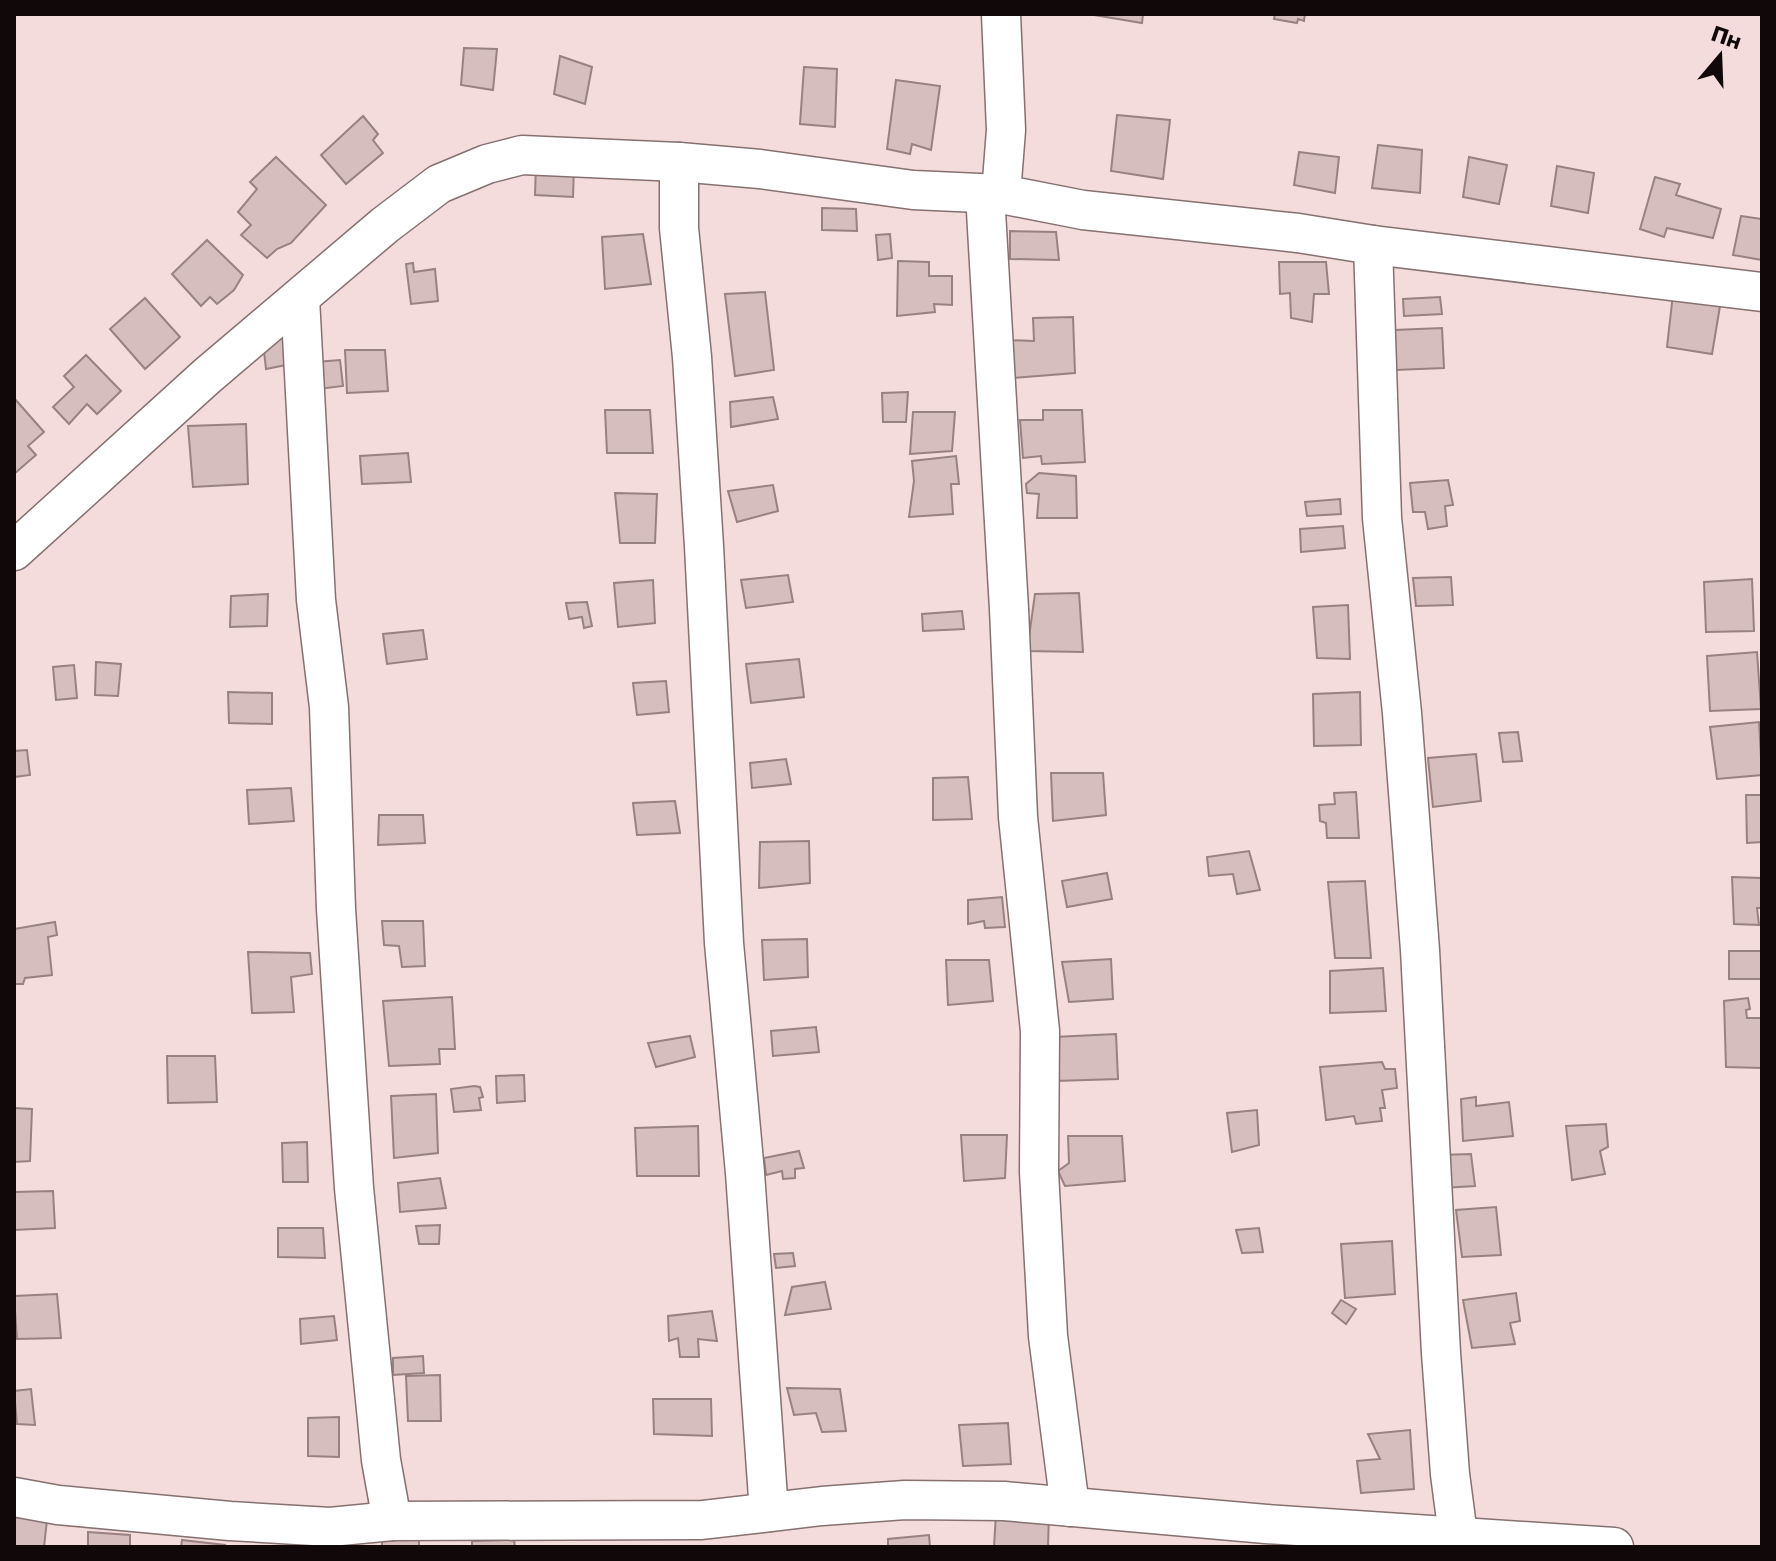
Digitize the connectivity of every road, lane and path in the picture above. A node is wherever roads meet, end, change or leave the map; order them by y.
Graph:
1 (1001, 14) edge
2 (679, 162) junction
3 (993, 194) junction
4 (1373, 245) junction
5 (1762, 292) edge
6 (300, 298) junction
7 (14, 551) edge
8 (14, 1497) edge
9 (1070, 1507) junction
10 (769, 1512) junction
11 (392, 1521) junction
12 (1458, 1535) junction
13 (1614, 1547) edge

1 - 3 street
2 - 3 street
2 - 6 street
2 - 10 street
3 - 4 street
3 - 9 street
4 - 5 street
4 - 12 street
6 - 7 street
6 - 11 street
8 - 11 street
9 - 10 street
9 - 12 street
10 - 11 street
12 - 13 street

